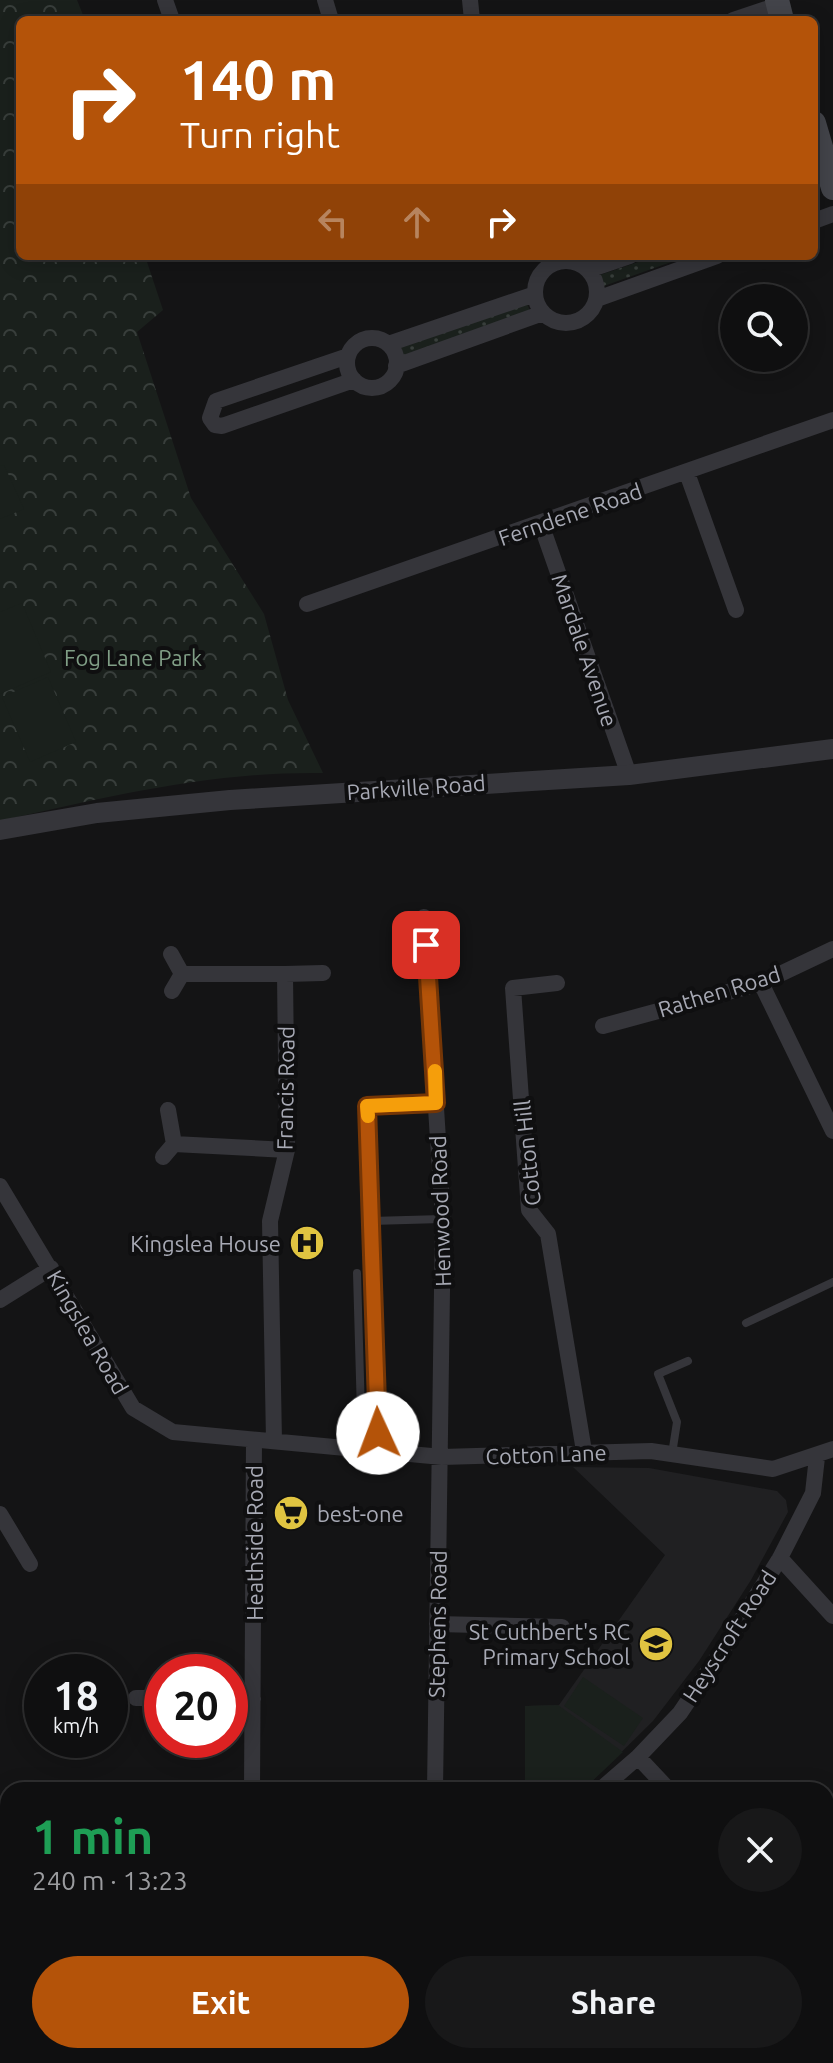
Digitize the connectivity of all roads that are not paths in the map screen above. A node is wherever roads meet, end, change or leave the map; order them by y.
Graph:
1 (779, 8) edge
2 (748, 16) edge
3 (822, 136) edge
4 (833, 187) edge
5 (618, 260) edge
6 (706, 260) edge
7 (589, 270) junction
8 (535, 294) junction
9 (597, 299) junction
10 (543, 313) junction
11 (388, 344) junction
12 (348, 356) junction
13 (396, 366) junction
14 (354, 380) junction
15 (833, 420) edge
16 (687, 473) junction
17 (541, 524) junction
18 (307, 604) dead end
19 (736, 610) dead end
20 (833, 749) edge
21 (629, 775) junction
22 (0, 830) edge
23 (424, 917) dead end
24 (833, 949) edge
25 (171, 954) dead end
26 (323, 973) dead end
27 (182, 974) junction
28 (285, 974) junction
29 (557, 983) dead end
30 (761, 983) junction
31 (172, 991) dead end
32 (603, 1026) dead end
33 (436, 1103) junction
34 (168, 1110) dead end
35 (833, 1131) edge
36 (174, 1144) junction
37 (287, 1150) junction
38 (163, 1157) dead end
39 (0, 1186) edge
40 (443, 1219) junction
41 (371, 1221) junction
42 (51, 1268) junction
43 (357, 1273) dead end
44 (833, 1282) edge
45 (0, 1300) edge
46 (746, 1323) dead end
47 (688, 1361) dead end
48 (254, 1440) junction
49 (274, 1441) junction
50 (833, 1449) edge
51 (370, 1450) junction
52 (584, 1451) junction
53 (672, 1454) junction
54 (442, 1457) junction
55 (817, 1457) junction
56 (0, 1514) edge
57 (780, 1558) junction
58 (30, 1564) dead end
59 (833, 1616) edge
60 (437, 1624) junction
61 (562, 1627) dead end
62 (136, 1698) dead end
63 (144, 1698) edge
64 (248, 1699) edge
65 (253, 1699) junction
66 (638, 1757) junction
67 (252, 1782) edge
68 (435, 1782) edge
69 (609, 1782) edge
70 (661, 1782) edge

1 - 2 street
3 - 4 main road
5 - 7 street
6 - 9 street
7 - 8 street
7 - 9 street
8 - 10 street
8 - 11 street
9 - 10 street
10 - 13 street
11 - 12 street
11 - 13 street
12 - 14 street
12 - 14 street
13 - 14 street
15 - 16 street, Ferndene Road
16 - 17 street, Ferndene Road
16 - 19 street
17 - 18 street, Ferndene Road
17 - 21 street, Mardale Avenue
20 - 21 street, Parkville Road
21 - 22 street, Parkville Road
23 - 33 street, Henwood Road
24 - 30 street, Rathen Road
25 - 27 street
26 - 28 street
27 - 28 street
27 - 31 street
28 - 37 street, Francis Road
29 - 52 street, Cotton Hill
30 - 32 street, Rathen Road
30 - 35 street
33 - 40 street, Henwood Road
33 - 41 lane
34 - 36 street
36 - 37 street
36 - 38 street
37 - 49 street, Francis Road
39 - 42 street, Kingslea Road
40 - 41 lane
40 - 54 street, Henwood Road
41 - 51 lane
42 - 45 street
42 - 48 street, Kingslea Road
43 - 51 lane
44 - 46 lane
47 - 53 lane
48 - 49 street, Cotton Lane
48 - 65 street, Heathside Road
49 - 51 street, Cotton Lane
50 - 55 street, Cotton Lane
51 - 54 street, Cotton Lane
52 - 53 street, Cotton Lane
52 - 54 street, Cotton Lane
53 - 55 street, Cotton Lane
54 - 60 street, Stephens Road
55 - 57 street, Heyscroft Road
56 - 58 street
57 - 59 street
57 - 66 street, Heyscroft Road
60 - 61 street
60 - 68 street, Stephens Road
62 - 63 street
64 - 65 street
65 - 67 street, Heathside Road
66 - 69 street, Heyscroft Road
66 - 70 street

